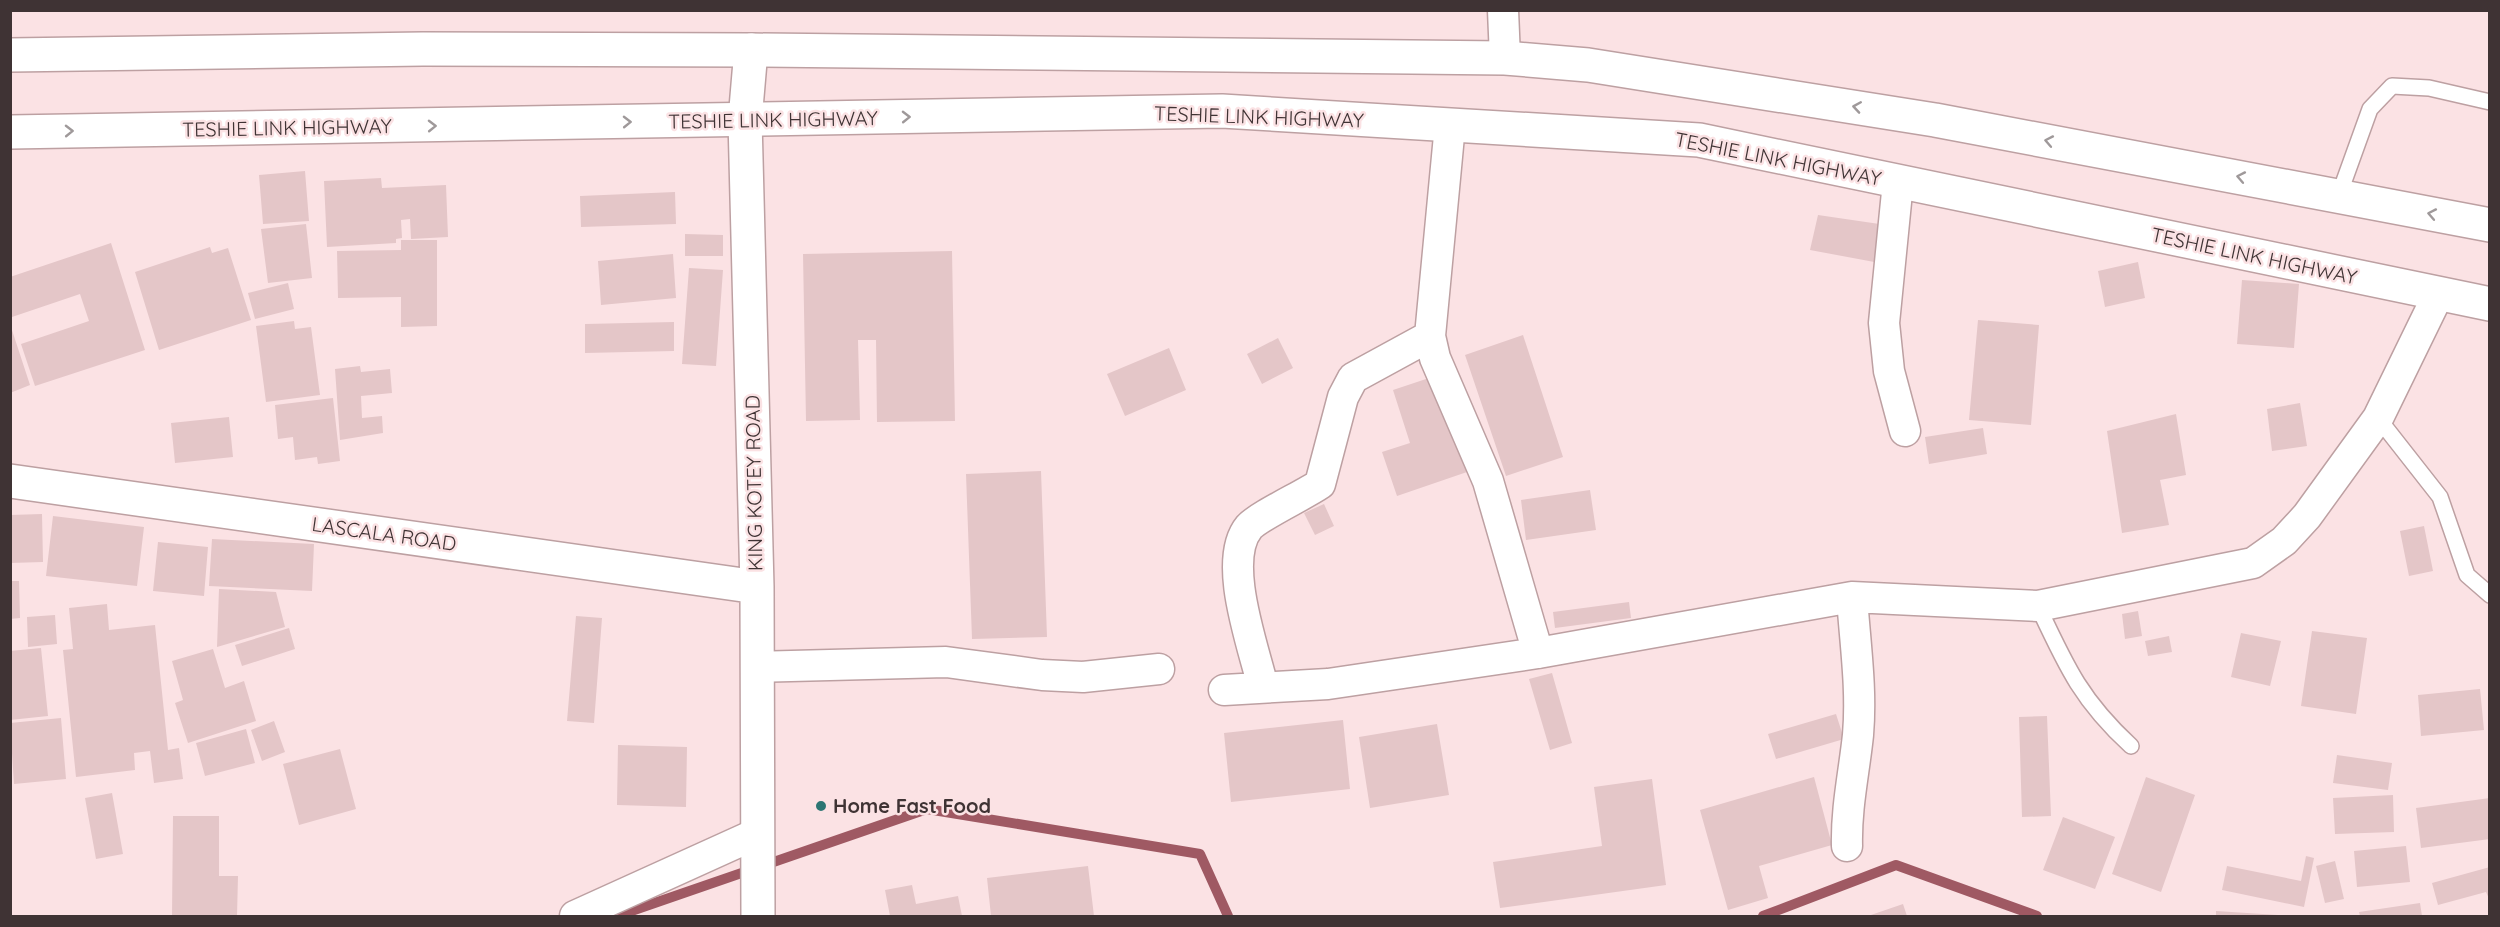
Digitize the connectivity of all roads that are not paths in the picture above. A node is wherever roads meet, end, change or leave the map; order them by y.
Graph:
1 (1503, 10) edge
2 (751, 50) junction
3 (10, 55) edge
4 (1505, 58) junction
5 (2490, 102) edge
6 (745, 120) junction
7 (1450, 125) junction
8 (10, 132) edge
9 (1898, 182) junction
10 (2339, 195) junction
11 (2490, 225) edge
12 (2438, 295) junction
13 (2490, 304) edge
14 (1430, 336) junction
15 (2378, 418) junction
16 (1905, 431) dead end
17 (10, 481) edge
18 (757, 588) junction
19 (2490, 595) edge
20 (1852, 597) junction
21 (2038, 606) junction
22 (1538, 653) junction
23 (757, 667) junction
24 (1159, 669) dead end
25 (1263, 687) junction
26 (1224, 690) dead end
27 (2131, 746) dead end
28 (757, 846) junction
29 (1847, 846) dead end
30 (575, 916) edge
31 (758, 916) edge

1 - 4 street
2 - 3 main road
2 - 4 main road
2 - 6 main road, KING KOTEY ROAD
10 -> 4 main road
5 - 10 lane
6 -> 7 main road, TESHIE LINK HIGHWAY
8 -> 6 main road, TESHIE LINK HIGHWAY
6 - 18 main road, KING KOTEY ROAD
7 - 9 main road, TESHIE LINK HIGHWAY
7 - 14 street
9 - 12 main road, TESHIE LINK HIGHWAY
9 - 16 street
11 -> 10 main road
12 - 13 main road, TESHIE LINK HIGHWAY
12 - 15 street
14 - 22 street
14 - 25 street
15 - 19 lane
15 - 21 street
17 - 18 main road, LASCALA ROAD
18 - 23 main road, KING KOTEY ROAD
20 - 21 street
20 - 22 street
20 - 29 street
21 - 27 lane
22 - 25 street
23 - 24 street
23 - 28 main road, KING KOTEY ROAD
25 - 26 street
28 - 30 street
28 - 31 main road, KING KOTEY ROAD

